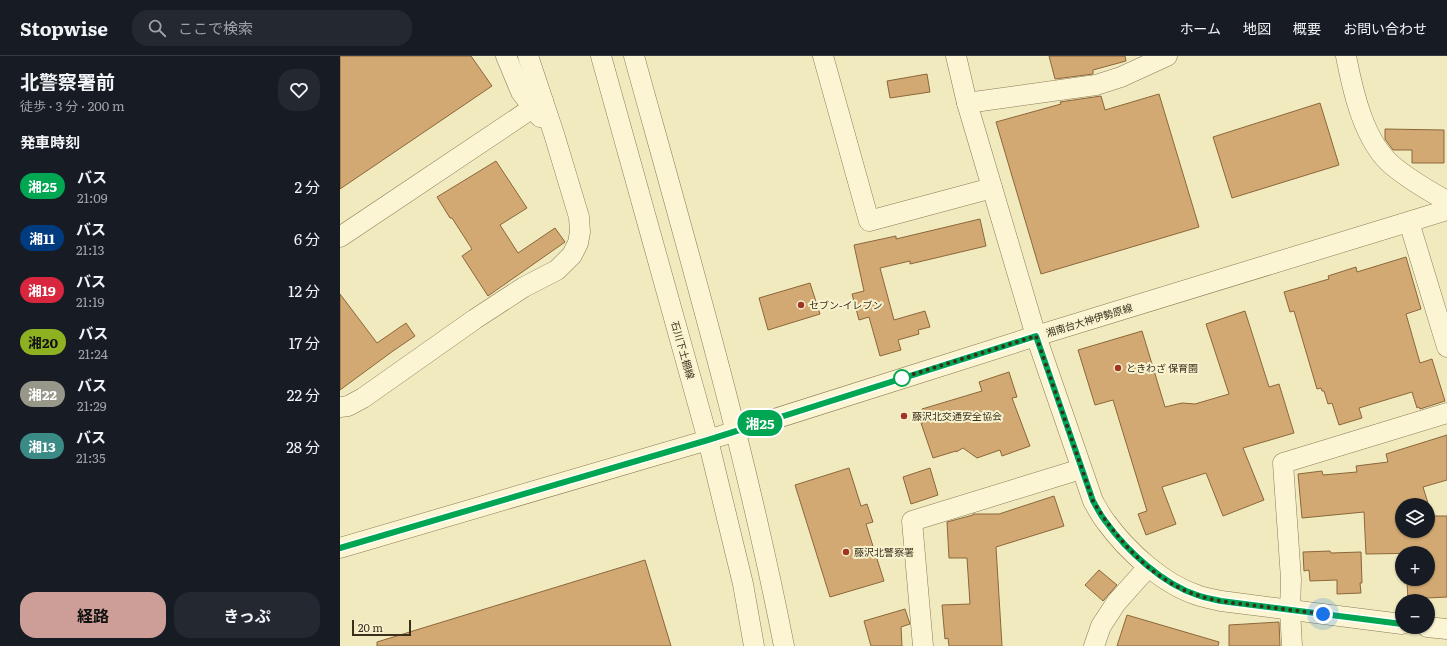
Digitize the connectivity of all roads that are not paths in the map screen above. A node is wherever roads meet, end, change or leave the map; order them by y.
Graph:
1 (506, 56) edge
2 (528, 56) edge
3 (601, 56) edge
4 (634, 56) edge
5 (823, 56) edge
6 (956, 56) edge
7 (1167, 56) edge
8 (1346, 56) edge
9 (967, 103) junction
10 (538, 104) junction
11 (992, 188) junction
12 (1447, 201) edge
13 (1447, 210) edge
14 (1409, 222) junction
15 (340, 237) edge
16 (1036, 336) junction
17 (1447, 347) edge
18 (340, 407) edge
19 (1447, 414) edge
20 (736, 431) junction
21 (708, 440) junction
22 (1081, 469) junction
23 (340, 548) edge
24 (1148, 567) junction
25 (1290, 610) junction
26 (1395, 623) edge
27 (1435, 628) edge
28 (1447, 630) edge
29 (754, 646) edge
30 (784, 646) edge
31 (923, 646) edge
32 (1094, 646) edge
33 (1292, 646) edge

1 - 10 street
2 - 10 street
3 - 21 street, 石川下土棚線
4 - 20 street
5 - 11 street
6 - 9 street
7 - 9 street
8 - 12 street
9 - 11 street
10 - 15 street
10 - 18 street
11 - 16 street
13 - 14 street, 湘南台大神伊勢原線
14 - 16 street, 湘南台大神伊勢原線
14 - 17 street
16 - 20 street, 湘南台大神伊勢原線
16 - 22 street
19 - 25 street
20 - 21 street, 湘南台大神伊勢原線
20 - 30 street
21 - 23 street, 湘南台大神伊勢原線
21 - 29 street, 石川下土棚線
22 - 24 street
22 - 31 street
24 - 25 street
24 - 32 street
25 - 26 street
25 - 33 street
27 - 28 street

